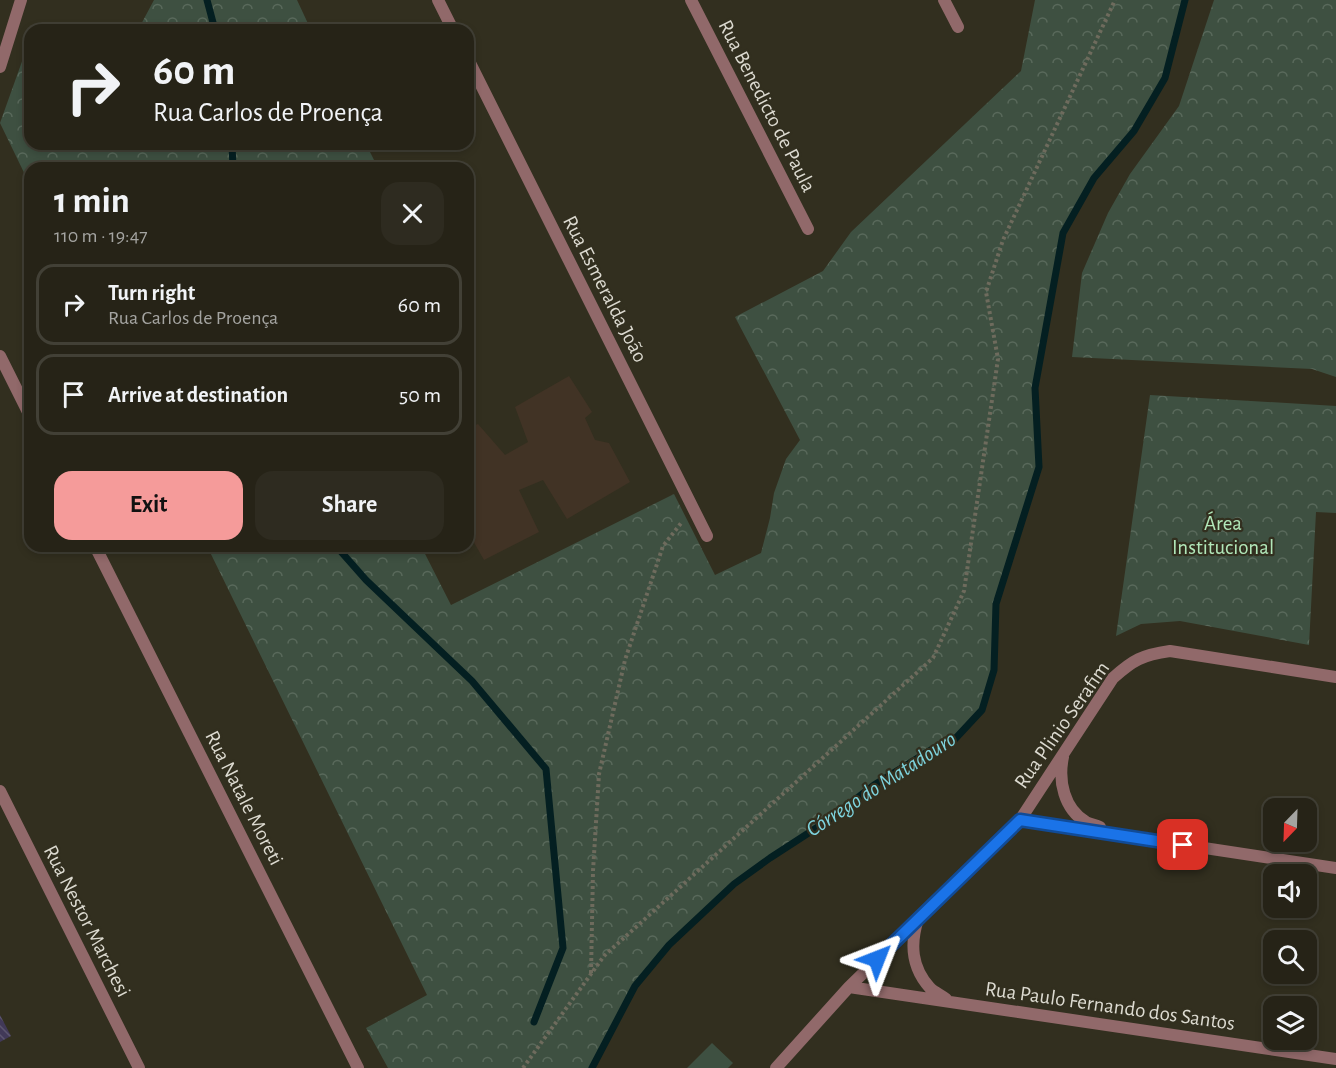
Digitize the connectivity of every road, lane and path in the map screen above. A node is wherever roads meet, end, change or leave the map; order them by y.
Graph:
1 (21, 0) edge
2 (438, 0) edge
3 (691, 0) edge
4 (944, 0) edge
5 (1114, 0) edge
6 (450, 24) edge
7 (958, 27) dead end
8 (0, 67) edge
9 (474, 72) edge
10 (808, 229) dead end
11 (0, 356) edge
12 (24, 404) edge
13 (692, 508) junction
14 (707, 536) dead end
15 (98, 552) edge
16 (1336, 677) edge
17 (1064, 753) junction
18 (0, 791) edge
19 (1020, 820) junction
20 (1117, 834) junction
21 (1336, 868) edge
22 (918, 918) junction
23 (591, 974) junction
24 (849, 987) junction
25 (950, 1001) junction
26 (1336, 1059) edge
27 (138, 1068) edge
28 (358, 1068) edge
29 (523, 1068) edge
30 (776, 1068) edge

1 - 8 street
2 - 6 street
3 - 10 street, Rua Benedicto de Paula
4 - 7 street
5 - 23 path
9 - 13 street, Rua Esmeralda João
11 - 12 street
13 - 14 street, Rua Esmeralda João
13 - 23 path
15 - 28 street, Rua Natale Moreti
16 - 17 street, Rua Plinio Serafim
17 - 19 street, Rua Plinio Serafim
17 - 20 street
18 - 27 street, Rua Nestor Marchesi
19 - 20 street
19 - 22 street, Rua Plinio Serafim
20 - 21 street
22 - 24 street, Rua Plinio Serafim
22 - 25 street
23 - 29 path
24 - 25 street, Rua Paulo Fernando dos Santos
24 - 30 street, Rua Plinio Serafim
25 - 26 street, Rua Paulo Fernando dos Santos

